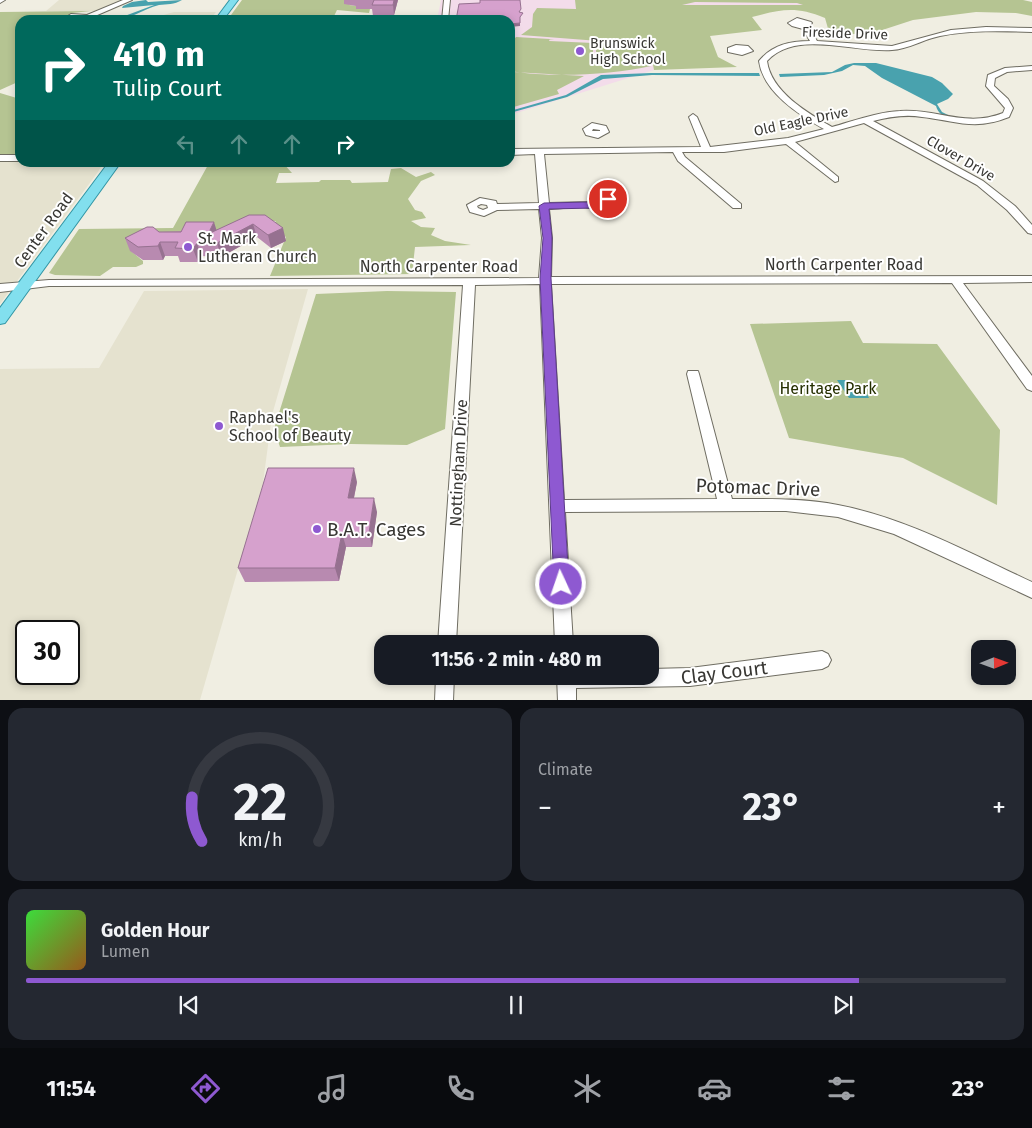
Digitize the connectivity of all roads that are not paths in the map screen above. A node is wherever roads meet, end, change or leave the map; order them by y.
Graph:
1 (129, 0) edge
2 (234, 0) edge
3 (447, 0) edge
4 (91, 15) edge
5 (223, 15) edge
6 (446, 15) edge
7 (805, 27) dead end
8 (1032, 30) edge
9 (815, 43) junction
10 (748, 52) dead end
11 (766, 56) junction
12 (1032, 68) edge
13 (693, 117) dead end
14 (866, 121) junction
15 (832, 130) junction
16 (598, 135) dead end
17 (788, 141) junction
18 (676, 150) junction
19 (707, 150) junction
20 (598, 151) junction
21 (515, 152) edge
22 (539, 152) junction
23 (0, 158) edge
24 (15, 158) edge
25 (111, 167) edge
26 (836, 179) dead end
27 (594, 205) dead end
28 (544, 206) junction
29 (737, 206) dead end
30 (494, 207) dead end
31 (1032, 231) edge
32 (955, 279) junction
33 (1032, 279) edge
34 (0, 280) edge
35 (469, 282) junction
36 (546, 282) junction
37 (26, 284) junction
38 (0, 288) edge
39 (0, 320) edge
40 (693, 374) dead end
41 (1032, 386) edge
42 (726, 505) junction
43 (557, 506) junction
44 (1032, 590) edge
45 (448, 635) edge
46 (564, 635) edge
47 (822, 660) dead end
48 (659, 678) edge
49 (445, 685) edge
50 (566, 685) edge
51 (444, 700) edge
52 (567, 700) edge

1 - 4 street
2 - 5 main road
3 - 6 street
7 - 9 street
8 - 9 street, Fireside Drive
9 - 11 street, Fireside Drive
10 - 11 street
11 - 15 street
12 - 14 street, Old Eagle Drive
13 - 19 street
14 - 15 street, Old Eagle Drive
14 - 31 street, Clover Drive
15 - 17 street, Old Eagle Drive
16 - 20 street
17 - 19 street, Old Eagle Drive
17 - 26 street
18 - 19 street, Old Eagle Drive
18 - 20 street, Old Eagle Drive
18 - 29 street
20 - 22 street, Old Eagle Drive
21 - 22 street, Old Eagle Drive
22 - 28 street
23 - 24 street
25 - 37 main road, Center Road
27 - 28 street
28 - 30 street
28 - 36 street
32 - 33 street, North Carpenter Road
32 - 36 street, North Carpenter Road
32 - 41 street
34 - 37 street
35 - 36 street, North Carpenter Road
35 - 37 street, North Carpenter Road
35 - 45 street, Nottingham Drive
36 - 43 street
37 - 38 street
37 - 39 main road, Center Road
40 - 42 street
42 - 43 street, Potomac Drive
42 - 44 street, Potomac Drive
43 - 46 street
47 - 48 street, Clay Court
49 - 51 street
50 - 52 street

